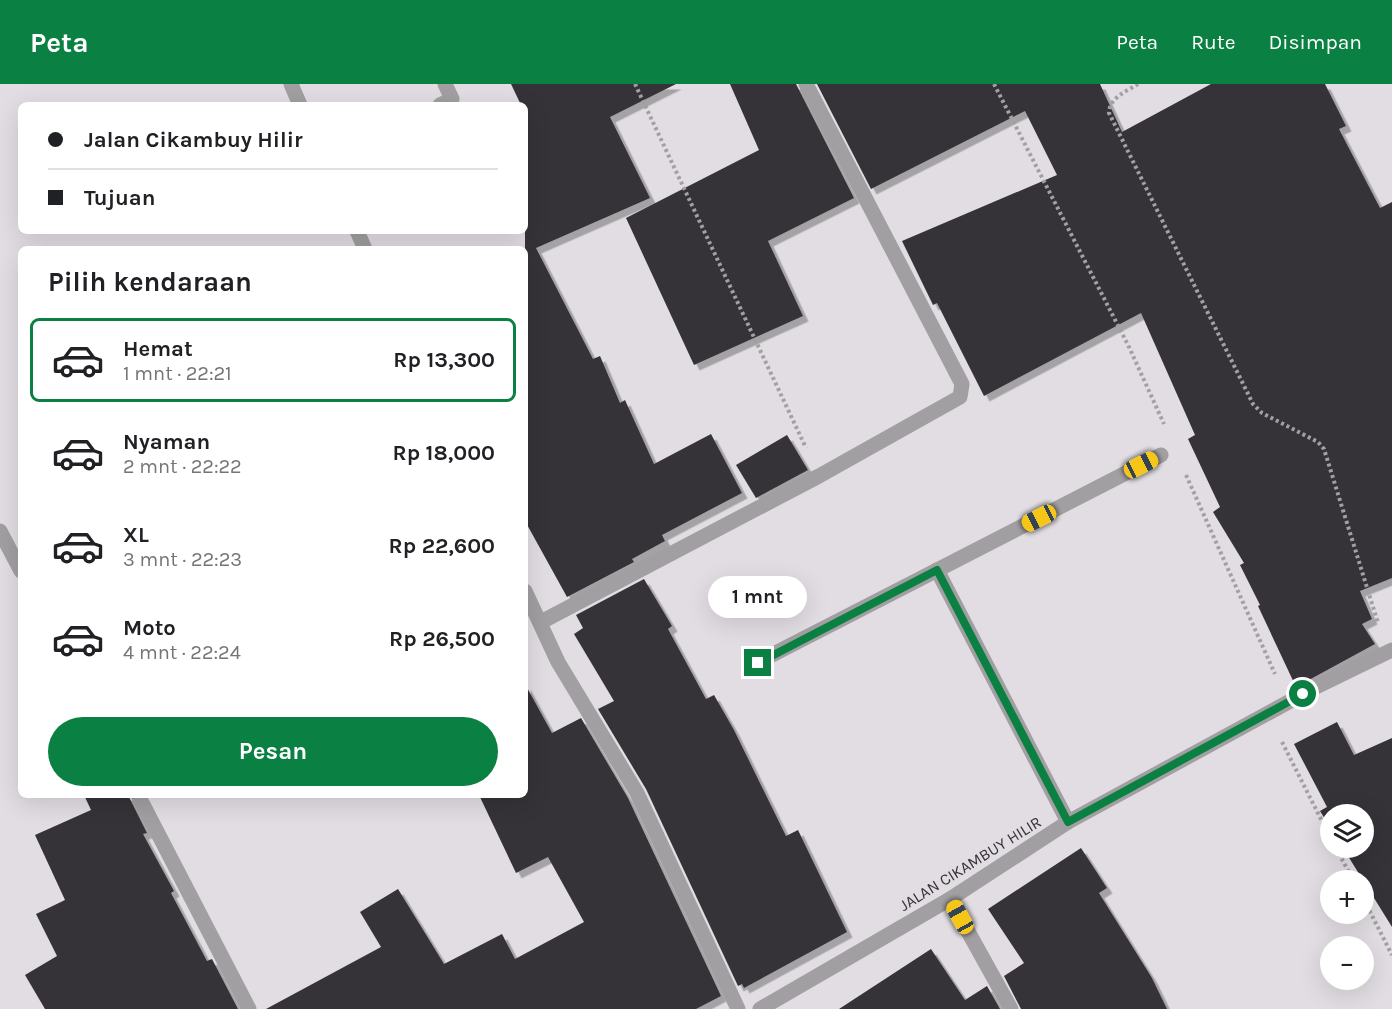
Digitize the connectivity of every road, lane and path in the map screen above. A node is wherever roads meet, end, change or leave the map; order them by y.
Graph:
1 (291, 84) edge
2 (445, 84) edge
3 (635, 84) edge
4 (806, 84) edge
5 (994, 84) edge
6 (1138, 84) edge
7 (299, 102) edge
8 (446, 102) edge
9 (1168, 433) dead end
10 (1161, 455) dead end
11 (1182, 466) dead end
12 (819, 476) junction
13 (0, 531) edge
14 (18, 565) edge
15 (937, 570) junction
16 (528, 597) edge
17 (541, 622) junction
18 (1390, 651) edge
19 (758, 663) dead end
20 (1288, 703) junction
21 (1267, 715) junction
22 (140, 798) edge
23 (1320, 818) edge
24 (1068, 822) junction
25 (950, 899) junction
26 (1374, 920) edge
27 (1392, 955) edge
28 (249, 1009) edge
29 (738, 1009) edge
30 (760, 1009) edge
31 (1011, 1009) edge

1 - 7 street
2 - 8 street
3 - 12 path
4 - 12 street
5 - 9 path
6 - 18 path
10 - 15 street
11 - 20 path
12 - 17 street
13 - 14 street
15 - 19 street
15 - 24 street
16 - 17 street
17 - 29 street
18 - 20 street, JALAN CIKAMBUY HILIR
20 - 21 street, JALAN CIKAMBUY HILIR
21 - 23 path
21 - 24 street, JALAN CIKAMBUY HILIR
22 - 28 street
24 - 25 street, JALAN CIKAMBUY HILIR
25 - 30 street, JALAN CIKAMBUY HILIR
25 - 31 street
26 - 27 path

